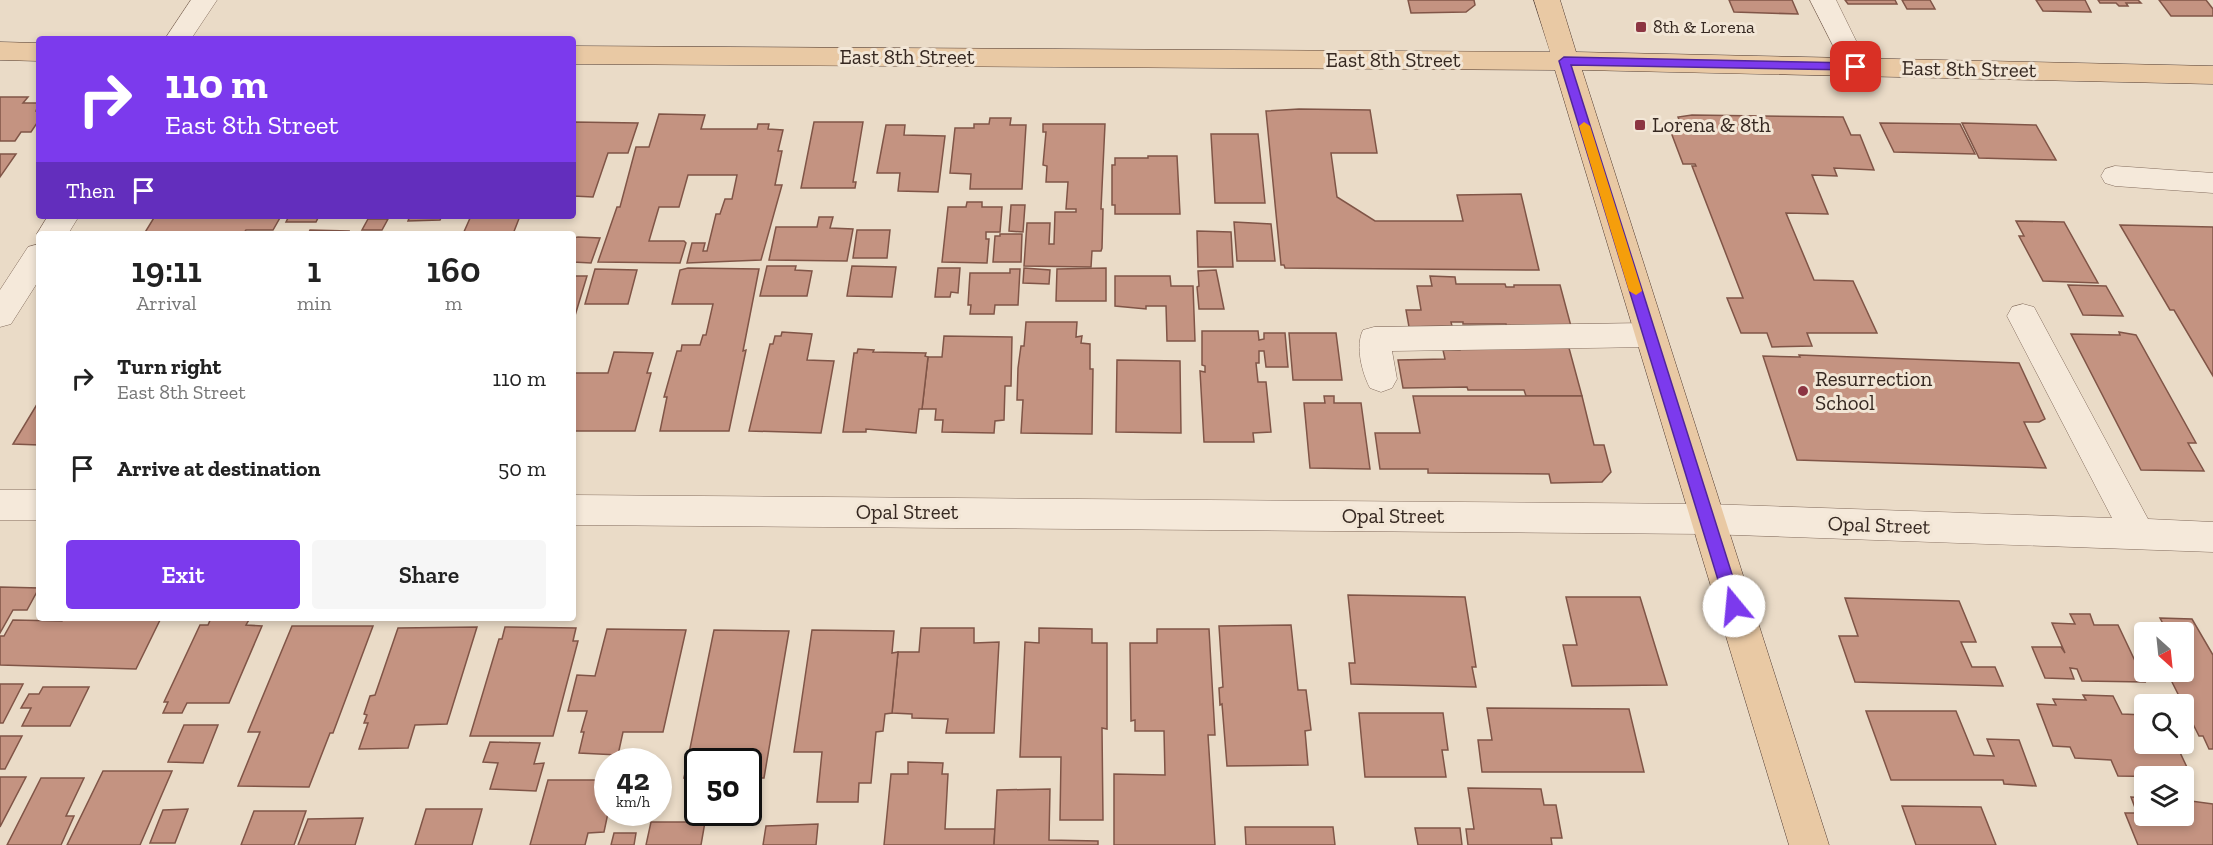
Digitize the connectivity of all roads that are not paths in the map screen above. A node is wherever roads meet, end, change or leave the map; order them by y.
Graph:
1 (204, 0) edge
2 (1546, 0) edge
3 (1823, 0) edge
4 (180, 36) edge
5 (0, 51) edge
6 (36, 52) edge
7 (576, 55) edge
8 (1564, 61) junction
9 (1856, 67) junction
10 (2213, 75) edge
11 (2115, 176) dead end
12 (2213, 183) edge
13 (36, 260) edge
14 (0, 315) edge
15 (2024, 316) dead end
16 (1650, 335) junction
17 (1382, 379) dead end
18 (0, 505) edge
19 (36, 505) edge
20 (576, 510) edge
21 (1707, 519) junction
22 (2138, 534) junction
23 (2213, 537) edge
24 (1809, 845) edge

1 - 4 street
2 - 8 main road
3 - 9 street
5 - 6 main road
7 - 8 main road, East 8th Street
8 - 9 main road, East 8th Street
8 - 16 main road
9 - 10 main road, East 8th Street
11 - 12 street
13 - 14 street
15 - 22 street
16 - 17 street
16 - 21 main road
18 - 19 street
20 - 21 street, Opal Street
21 - 22 street, Opal Street
21 - 24 main road
22 - 23 street, Opal Street

